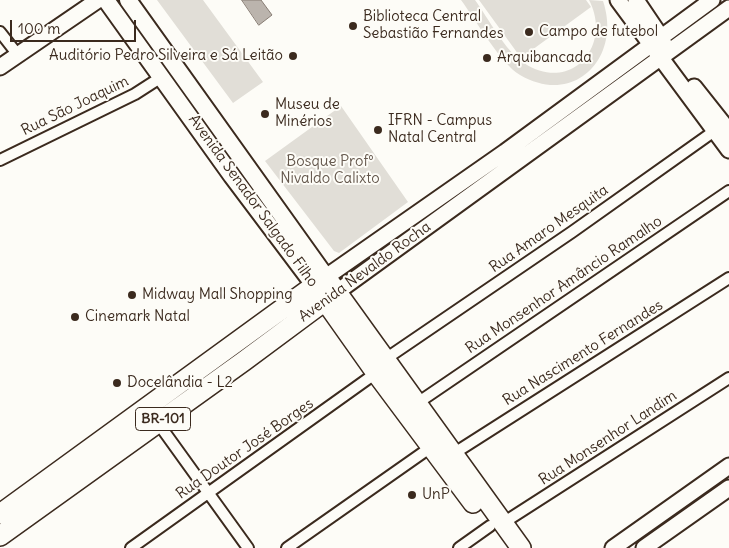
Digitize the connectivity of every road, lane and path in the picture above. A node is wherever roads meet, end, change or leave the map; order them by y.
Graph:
1 (98, 0) edge
2 (106, 0) edge
3 (128, 0) edge
4 (618, 0) edge
5 (636, 0) edge
6 (712, 0) edge
7 (729, 8) edge
8 (0, 32) edge
9 (656, 41) junction
10 (18, 55) junction
11 (664, 55) junction
12 (0, 67) edge
13 (163, 76) junction
14 (724, 127) edge
15 (220, 145) junction
16 (729, 150) edge
17 (0, 160) edge
18 (729, 191) edge
19 (729, 278) edge
20 (325, 288) junction
21 (380, 367) junction
22 (729, 378) edge
23 (416, 404) junction
24 (158, 423) junction
25 (430, 447) junction
26 (452, 454) junction
27 (729, 466) edge
28 (729, 488) edge
29 (209, 493) junction
30 (0, 514) edge
31 (497, 525) junction
32 (0, 536) edge
33 (131, 548) edge
34 (248, 548) edge
35 (287, 548) edge
36 (459, 548) edge
37 (506, 548) edge
38 (521, 548) edge
39 (613, 548) edge
40 (644, 548) edge

1 - 10 main road
2 - 13 main road, Avenida Senador Salgado Filho
3 - 15 main road, Avenida Senador Salgado Filho
4 - 9 main road
5 - 9 main road
6 - 9 main road, Avenida Nevaldo Rocha
7 - 11 main road, Avenida Nevaldo Rocha
8 - 10 street
9 - 11 main road
9 - 20 main road, Avenida Nevaldo Rocha
10 - 12 main road
11 - 14 main road
11 - 20 main road, Avenida Nevaldo Rocha
13 - 15 main road, Avenida Senador Salgado Filho
13 - 17 street, Rua São Joaquim
14 - 16 main road
14 - 21 street, Rua Amaro Mesquita
15 - 20 main road, Avenida Senador Salgado Filho
18 - 23 street, Rua Monsenhor Amâncio Ramalho
19 - 26 street, Rua Nascimento Fernandes
20 - 21 highway, Avenida Senador Salgado Filho
20 - 24 highway, Avenida Nevaldo Rocha / BR-101
20 - 30 highway, Avenida Nevaldo Rocha / BR-101
21 - 23 highway, Avenida Senador Salgado Filho
21 - 25 highway, Avenida Senador Salgado Filho
21 - 29 street, Rua Doutor José Borges
22 - 31 street, Rua Monsenhor Landim
23 - 26 highway, Avenida Senador Salgado Filho
24 - 29 street
24 - 32 highway, Avenida Nevaldo Rocha / BR-101
25 - 31 highway, Avenida Senador Salgado Filho
25 - 35 street
26 - 31 highway, Avenida Senador Salgado Filho
27 - 39 main road
28 - 40 main road
29 - 33 street, Rua Doutor José Borges
29 - 34 street
31 - 36 street, Rua Monsenhor Landim
31 - 37 highway, Avenida Senador Salgado Filho
31 - 38 highway, Avenida Senador Salgado Filho

